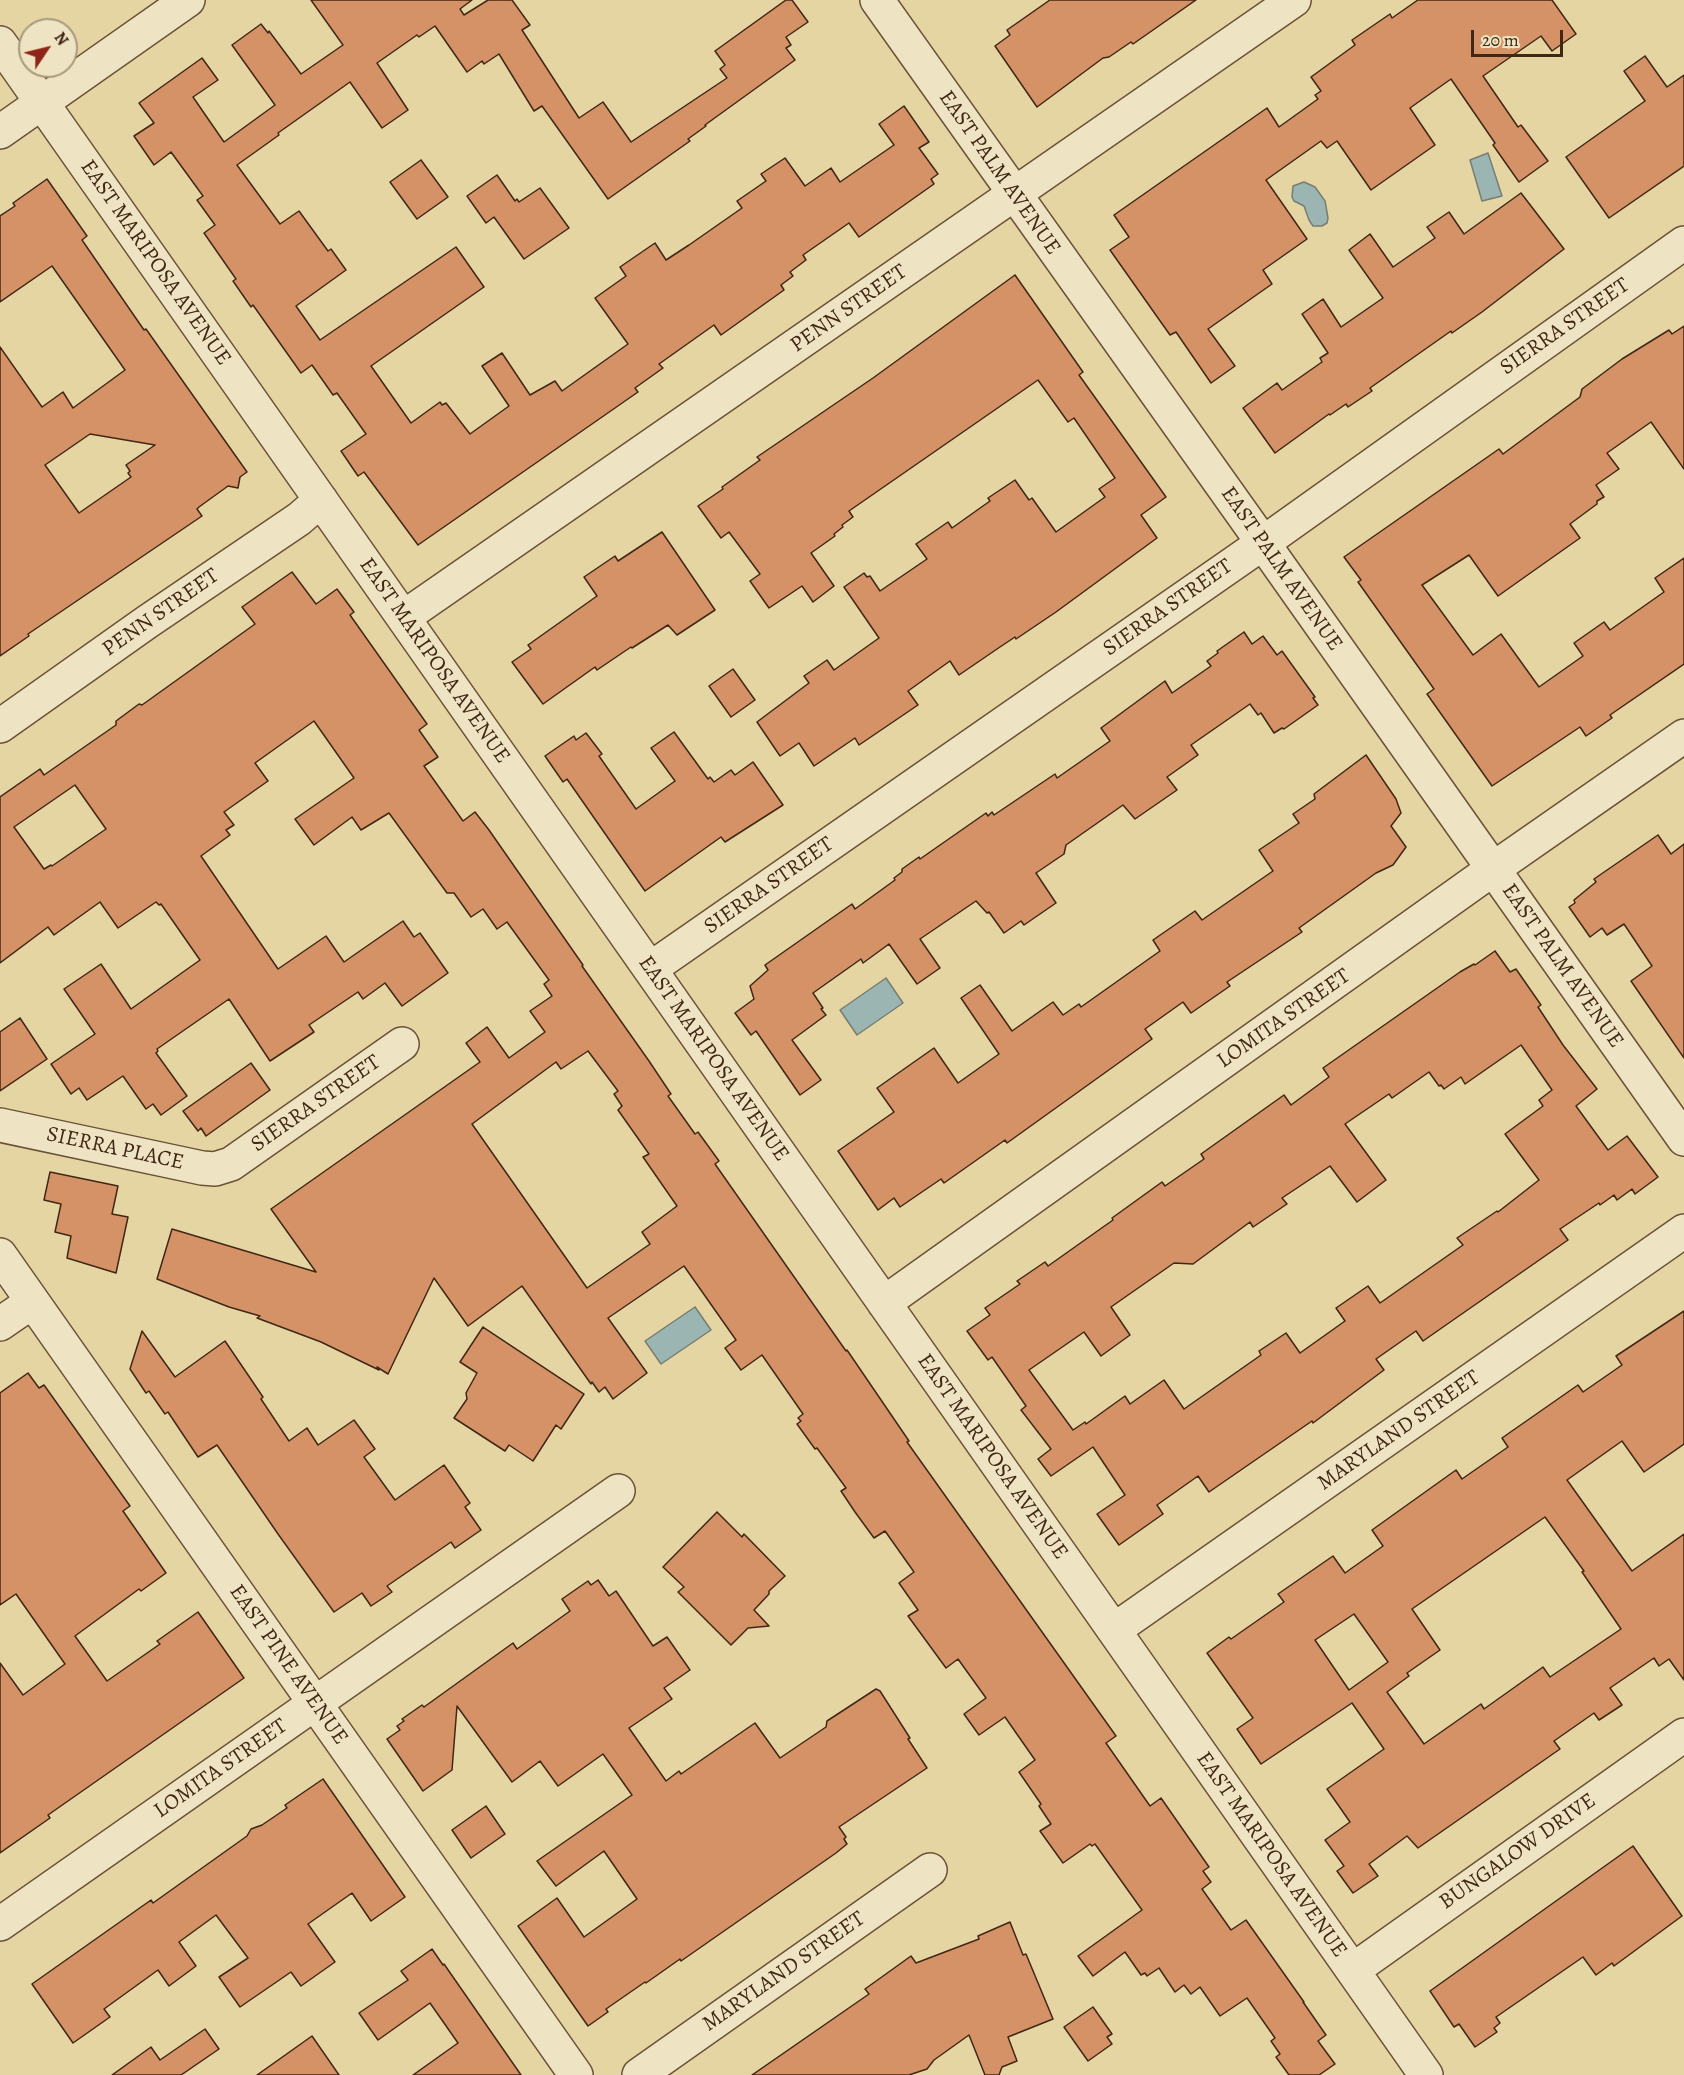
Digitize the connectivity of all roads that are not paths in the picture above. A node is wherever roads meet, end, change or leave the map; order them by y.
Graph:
1 (188, 0) edge
2 (877, 0) edge
3 (1294, 0) edge
4 (0, 43) edge
5 (42, 103) junction
6 (0, 132) edge
7 (1015, 195) junction
8 (1684, 243) edge
9 (321, 500) junction
10 (1263, 543) junction
11 (404, 617) junction
12 (0, 726) edge
13 (1684, 736) edge
14 (1493, 869) junction
15 (650, 969) junction
16 (402, 1044) dead end
17 (0, 1125) edge
18 (1684, 1139) edge
19 (231, 1164) joint
20 (1684, 1230) edge
21 (0, 1255) edge
22 (32, 1302) junction
23 (884, 1303) junction
24 (0, 1324) edge
25 (618, 1491) dead end
26 (1114, 1630) junction
27 (314, 1704) junction
28 (1684, 1735) edge
29 (930, 1870) dead end
30 (0, 1924) edge
31 (1353, 1970) junction
32 (576, 2075) edge
33 (639, 2075) edge
34 (1426, 2075) edge

1 - 5 street
2 - 7 street, EAST PALM AVENUE
3 - 7 street, PENN STREET
4 - 5 street, EAST MARIPOSA AVENUE
5 - 6 street
5 - 9 street, EAST MARIPOSA AVENUE
7 - 10 street, EAST PALM AVENUE
7 - 11 street, PENN STREET
8 - 10 street, SIERRA STREET
9 - 11 street, EAST MARIPOSA AVENUE
9 - 12 street, PENN STREET
10 - 14 street, EAST PALM AVENUE
10 - 15 street, SIERRA STREET
11 - 15 street, EAST MARIPOSA AVENUE
13 - 14 street, LOMITA STREET
14 - 18 street, EAST PALM AVENUE
14 - 23 street, LOMITA STREET
15 - 23 street, EAST MARIPOSA AVENUE
16 - 19 street, SIERRA STREET
17 - 19 street, SIERRA PLACE
20 - 26 street, MARYLAND STREET
21 - 22 street, EAST PINE AVENUE
22 - 24 street
22 - 27 street, EAST PINE AVENUE
23 - 26 street, EAST MARIPOSA AVENUE
25 - 27 street, LOMITA STREET
26 - 31 street, EAST MARIPOSA AVENUE
27 - 30 street, LOMITA STREET
27 - 32 street, EAST PINE AVENUE
28 - 31 street, BUNGALOW DRIVE
29 - 33 street, MARYLAND STREET
31 - 34 street, EAST MARIPOSA AVENUE

